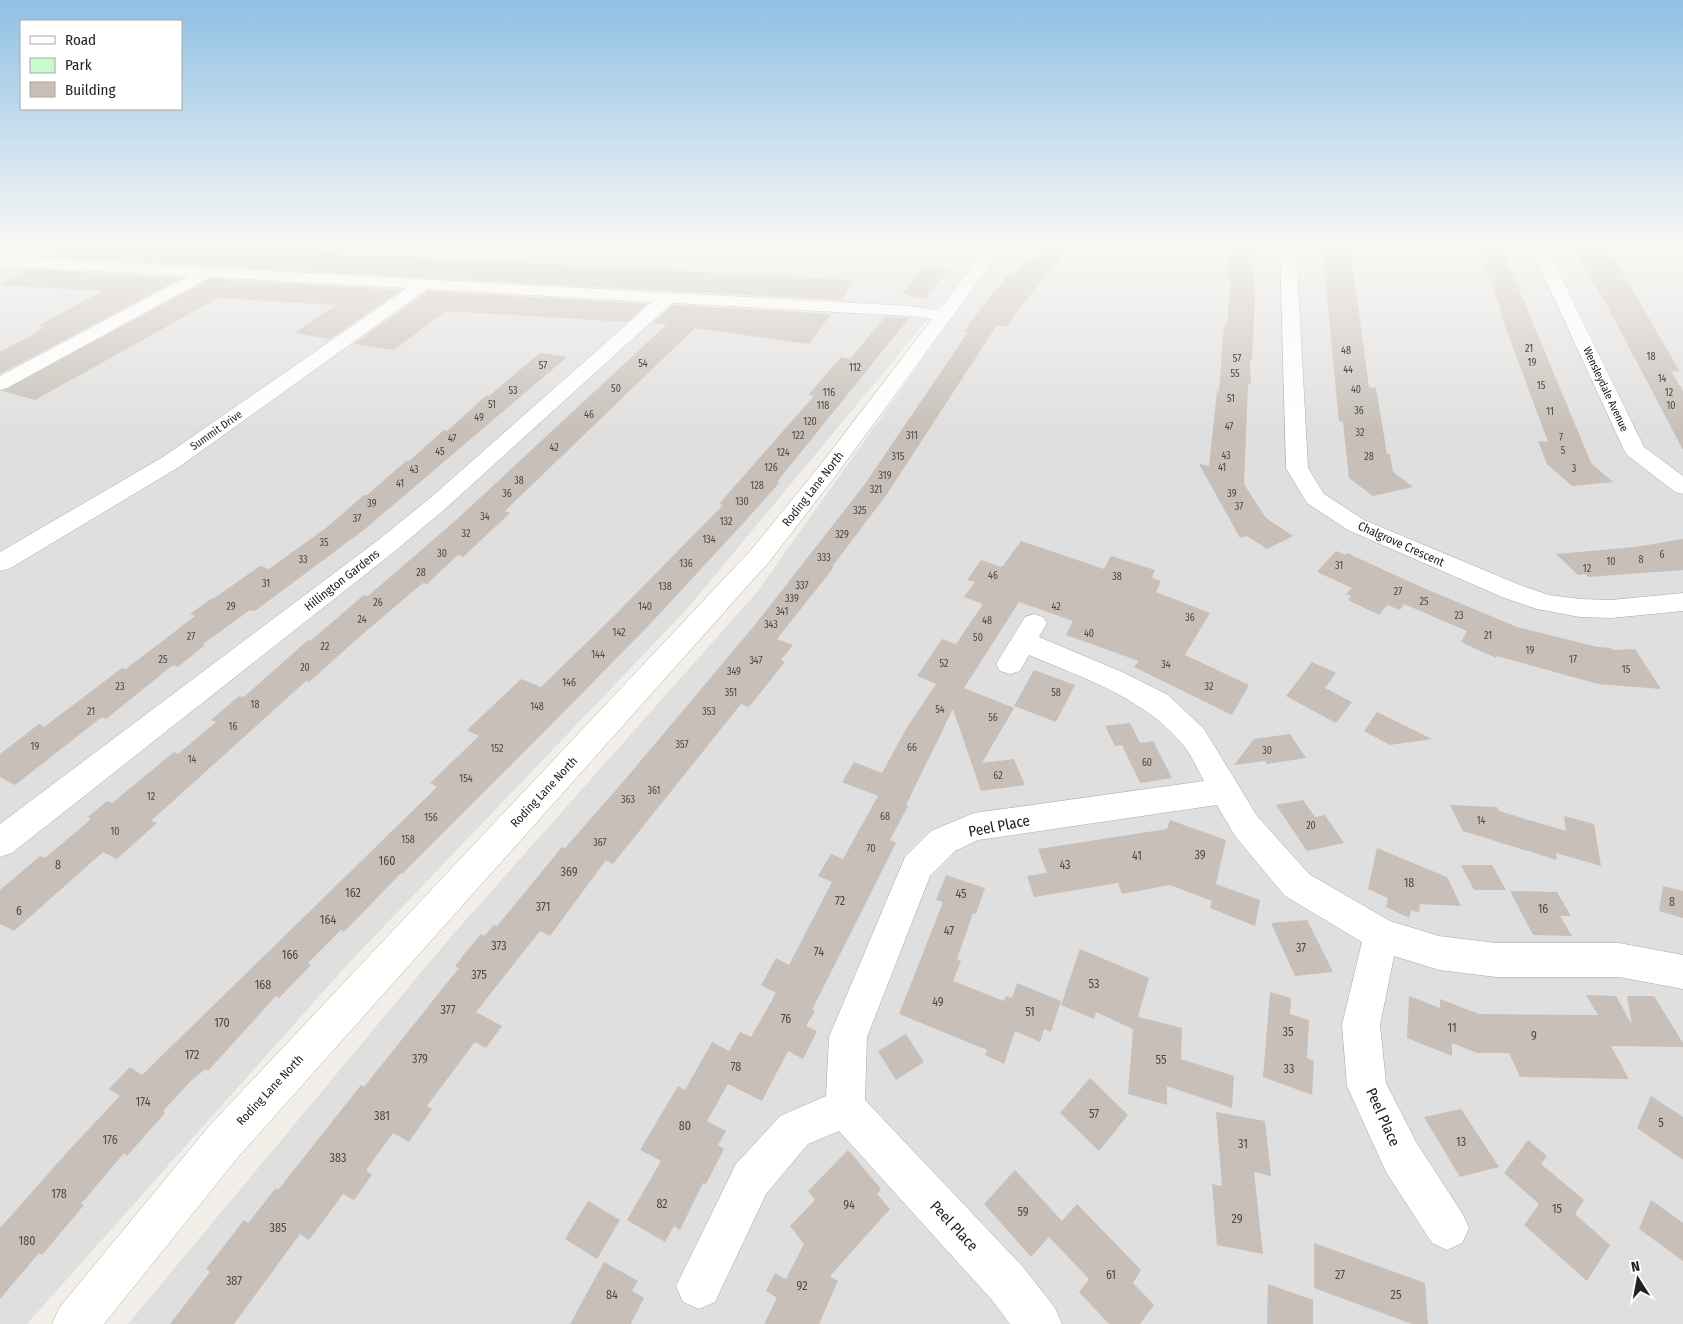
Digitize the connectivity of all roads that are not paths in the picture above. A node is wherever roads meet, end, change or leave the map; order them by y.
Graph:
1 (142, 308) edge
2 (390, 308) edge
3 (656, 308) edge
4 (850, 308) edge
5 (950, 308) edge
6 (1291, 308) edge
7 (1567, 308) edge
8 (944, 316) junction
9 (0, 384) edge
10 (1683, 487) edge
11 (0, 563) edge
12 (1683, 602) edge
13 (1022, 643) dead end
14 (1226, 791) junction
15 (0, 843) edge
16 (1381, 935) junction
17 (1683, 972) edge
18 (845, 1108) junction
19 (1447, 1228) dead end
20 (699, 1286) dead end
21 (75, 1324) edge
22 (1039, 1324) edge

1 - 9 street
2 - 11 street, Summit Drive
3 - 15 street, Hillington Gardens
4 - 8 street
5 - 8 street, Roding Lane North
6 - 12 street, Chalgrove Crescent
7 - 10 street, Wensleydale Avenue
8 - 21 street, Roding Lane North
13 - 14 street
14 - 16 street
14 - 18 street, Peel Place
16 - 17 street
16 - 19 street, Peel Place
18 - 20 street
18 - 22 street, Peel Place

